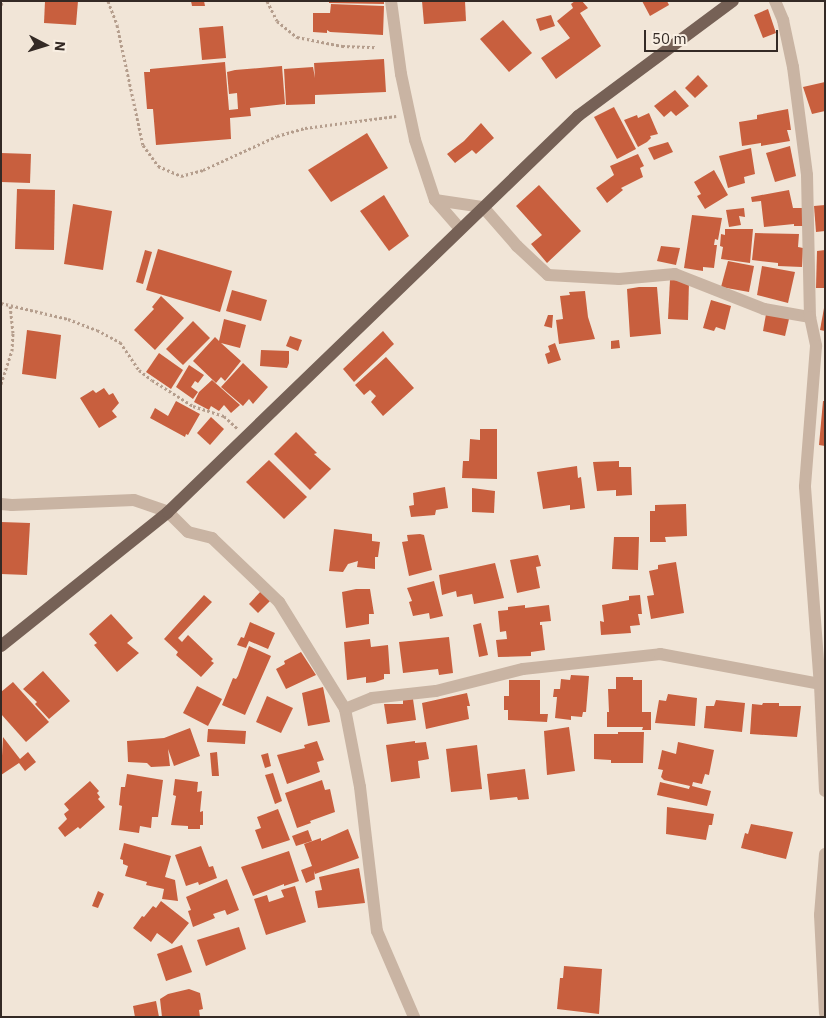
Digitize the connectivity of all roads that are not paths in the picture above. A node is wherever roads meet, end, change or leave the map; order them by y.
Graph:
1 (391, 1) edge
2 (733, 1) edge
3 (775, 1) edge
4 (435, 200) junction
5 (483, 207) junction
6 (460, 229) junction
7 (810, 317) junction
8 (820, 348) edge
9 (1, 504) edge
10 (168, 512) junction
11 (1, 646) edge
12 (822, 685) edge
13 (345, 709) junction
14 (825, 791) edge
15 (825, 854) edge
16 (822, 916) edge
17 (825, 1013) edge
18 (414, 1017) edge

1 - 4 street
2 - 5 main road
3 - 7 street
4 - 5 street
4 - 6 street
5 - 6 main road
5 - 7 street
6 - 10 main road
7 - 8 street
8 - 12 street
9 - 10 street
10 - 11 main road
10 - 13 street
12 - 13 street
12 - 14 street
13 - 18 street
15 - 16 street
16 - 17 street

